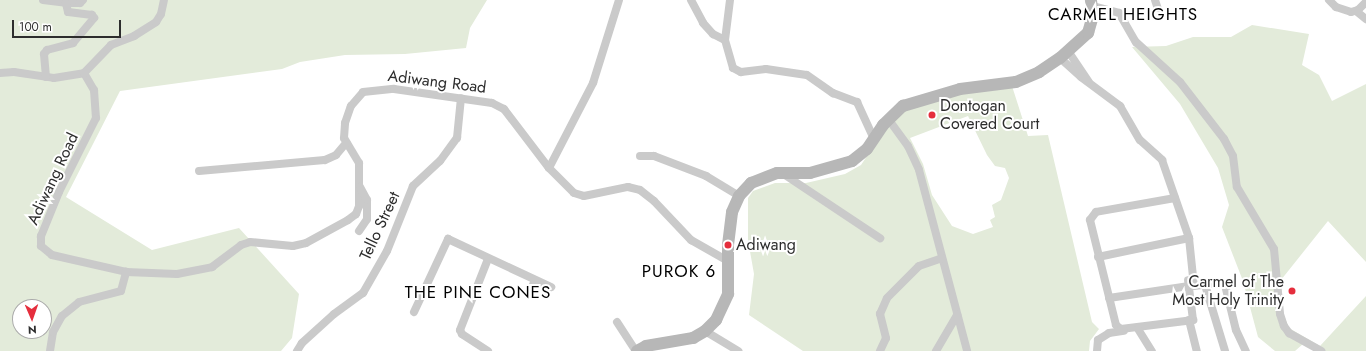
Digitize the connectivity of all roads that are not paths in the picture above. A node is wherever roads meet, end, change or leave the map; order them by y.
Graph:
1 (43, 0) edge
2 (83, 0) edge
3 (164, 0) edge
4 (619, 0) edge
5 (691, 0) edge
6 (730, 0) edge
7 (1155, 0) edge
8 (1329, 0) edge
9 (1366, 2) edge
10 (66, 3) junction
11 (1092, 3) edge
12 (1158, 9) dead end
13 (1356, 12) junction
14 (1366, 19) edge
15 (725, 40) junction
16 (1064, 54) junction
17 (0, 73) edge
18 (84, 73) junction
19 (46, 77) junction
20 (461, 98) junction
21 (889, 120) junction
22 (874, 140) junction
23 (346, 143) junction
24 (640, 156) dead end
25 (549, 168) junction
26 (199, 171) dead end
27 (782, 173) junction
28 (360, 186) junction
29 (739, 196) junction
30 (1175, 198) junction
31 (359, 231) dead end
32 (880, 238) dead end
33 (1187, 238) junction
34 (1098, 257) junction
35 (942, 258) junction
36 (488, 259) junction
37 (728, 261) junction
38 (126, 272) junction
39 (535, 280) junction
40 (1205, 285) junction
41 (1189, 286) junction
42 (551, 287) dead end
43 (529, 294) dead end
44 (1109, 298) junction
45 (414, 312) dead end
46 (957, 316) junction
47 (1189, 320) junction
48 (616, 322) dead end
49 (1138, 329) junction
50 (1125, 330) junction
51 (706, 331) junction
52 (50, 351) edge
53 (297, 351) edge
54 (488, 351) edge
55 (637, 351) edge
56 (738, 351) edge
57 (880, 351) edge
58 (936, 351) edge
59 (967, 351) edge
60 (1097, 351) edge
61 (1152, 351) edge
62 (1197, 351) edge
63 (1225, 351) edge
64 (1246, 351) edge
65 (1321, 351) edge

1 - 10 street
2 - 10 street
3 - 18 street
4 - 25 street
5 - 15 street
6 - 15 street
7 - 12 street
8 - 13 street
9 - 13 street
10 - 19 street
11 - 16 street
11 - 65 street
13 - 14 street
15 - 22 street
16 - 21 street
16 - 30 street
17 - 19 street
18 - 19 street
18 - 38 street, Adiwang Road
20 - 23 street, Adiwang Road
20 - 25 street, Adiwang Road
20 - 53 street, Tello Street
21 - 22 street
21 - 35 street
22 - 27 street
23 - 26 street
23 - 28 street, Adiwang Road
24 - 29 street
25 - 37 street, Adiwang Road
27 - 29 street
27 - 32 street
28 - 31 street
28 - 38 street, Adiwang Road
29 - 37 street
30 - 33 street
30 - 34 street
33 - 34 street
33 - 40 street
33 - 41 street
34 - 44 street
35 - 46 street
35 - 57 street
36 - 39 street
36 - 45 street
36 - 54 street
37 - 51 street
38 - 52 street
39 - 42 street
39 - 43 street
40 - 63 street
40 - 64 street
41 - 44 street
41 - 47 street
44 - 50 street
46 - 58 street
46 - 59 street
47 - 49 street
47 - 62 street
48 - 55 street
49 - 50 street
49 - 61 street
50 - 60 street
51 - 55 street
51 - 56 street

